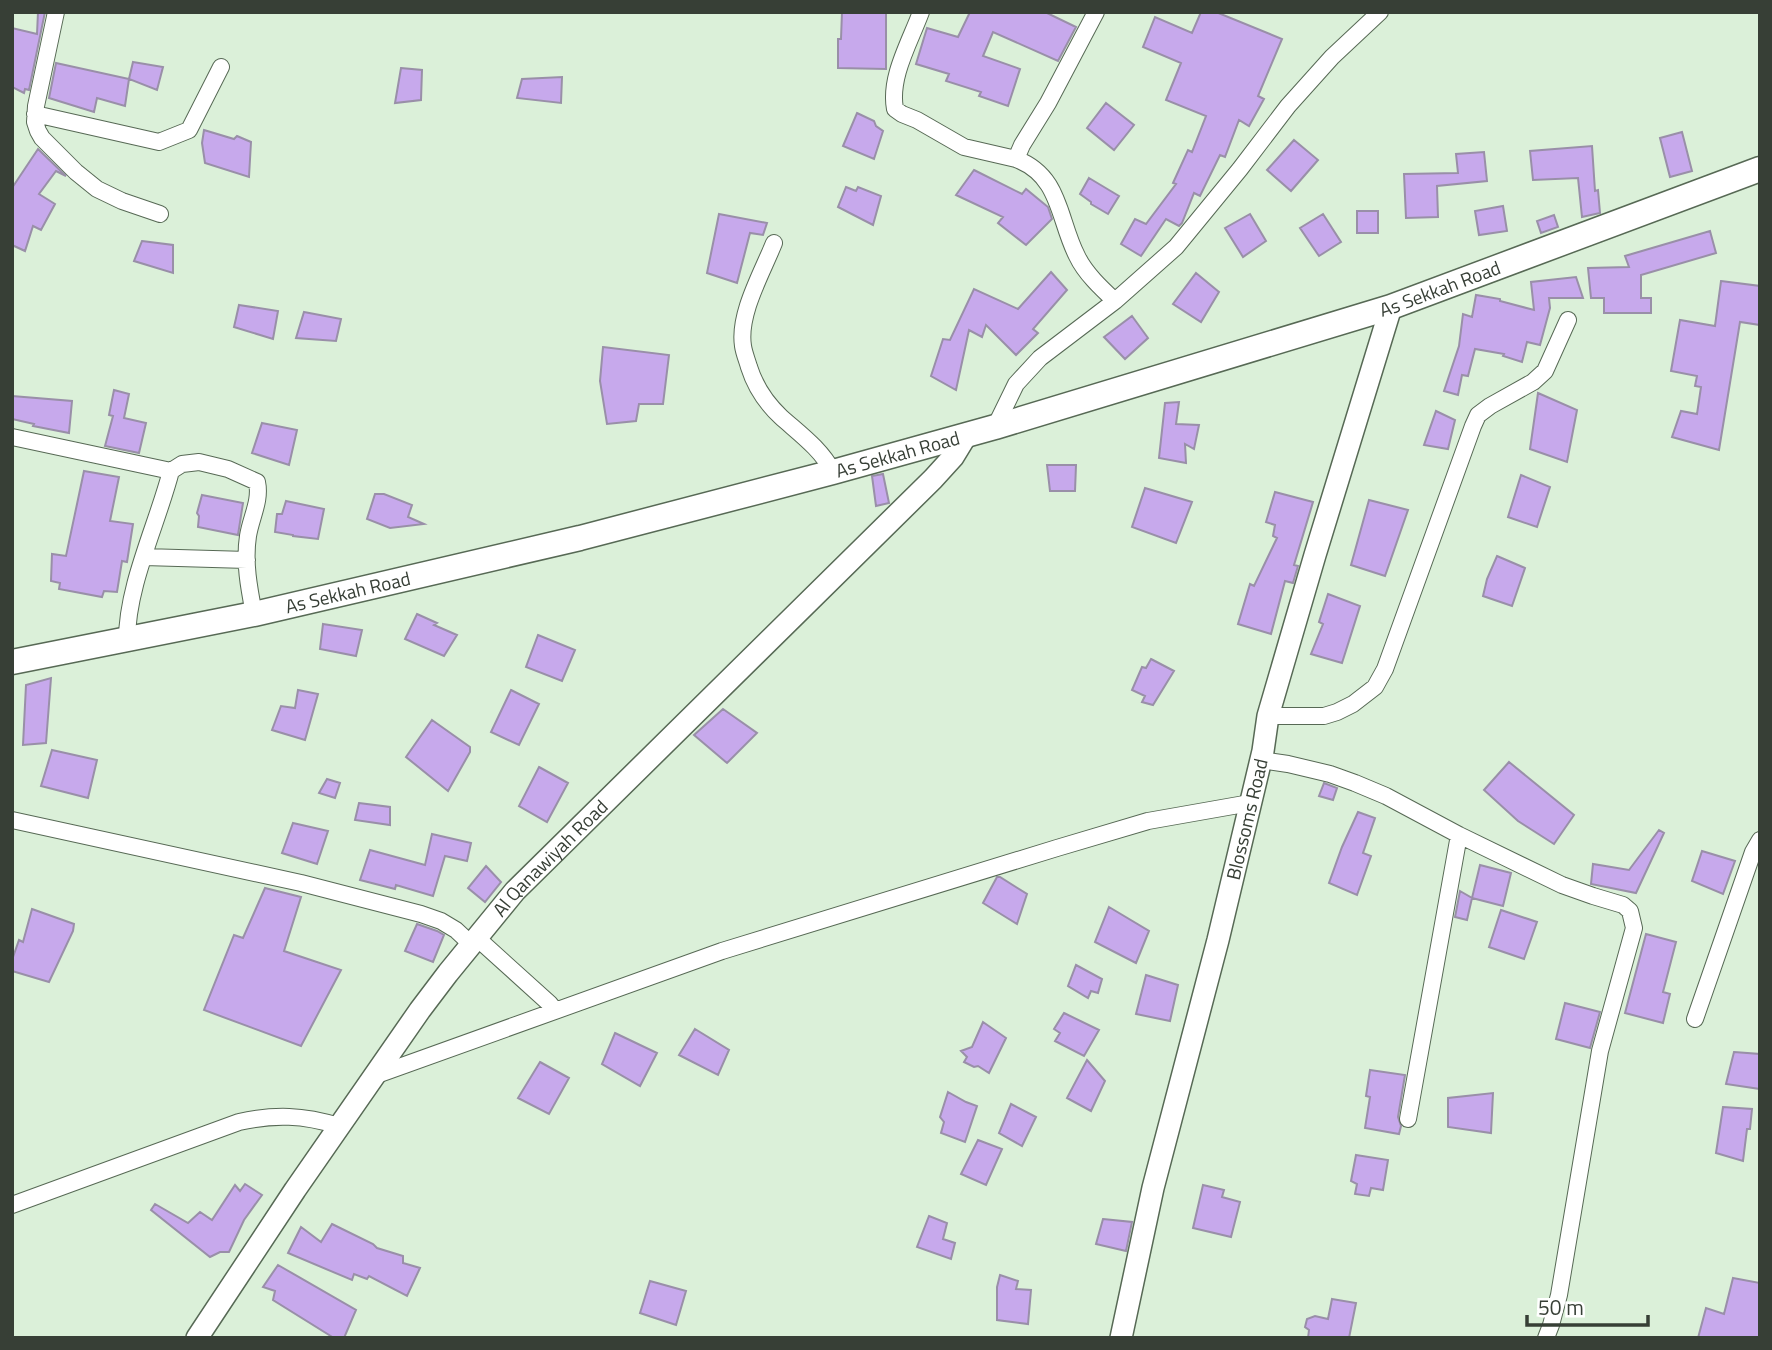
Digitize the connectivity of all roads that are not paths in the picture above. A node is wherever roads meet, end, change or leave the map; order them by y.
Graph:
1 (56, 12) edge
2 (921, 12) edge
3 (1096, 12) edge
4 (1380, 12) edge
5 (221, 67) dead end
6 (35, 114) junction
7 (1016, 159) junction
8 (1760, 169) edge
9 (160, 214) dead end
10 (774, 243) dead end
11 (1115, 301) junction
12 (1391, 307) junction
13 (1568, 320) dead end
14 (995, 427) junction
15 (967, 434) junction
16 (12, 437) edge
17 (170, 471) junction
18 (833, 472) junction
19 (144, 557) junction
20 (247, 561) junction
21 (254, 614) junction
22 (127, 640) junction
23 (12, 662) edge
24 (1268, 716) junction
25 (1260, 760) junction
26 (1250, 803) junction
27 (12, 820) edge
28 (1459, 835) junction
29 (1760, 840) edge
30 (475, 942) junction
31 (555, 1010) junction
32 (1695, 1019) dead end
33 (374, 1076) junction
34 (1408, 1119) dead end
35 (339, 1126) junction
36 (12, 1205) edge
37 (197, 1338) edge
38 (1121, 1338) edge
39 (1546, 1338) edge

1 - 6 street
2 - 7 street
3 - 7 street
4 - 11 street
5 - 6 street
6 - 9 street
7 - 11 street
8 - 12 main road, As Sekkah Road
10 - 18 street
11 - 14 street
12 - 14 main road, As Sekkah Road
12 - 24 street, Blossoms Road
13 - 24 street
14 - 15 main road, As Sekkah Road
15 - 18 main road, As Sekkah Road
15 - 30 street, Al Qanawiyah Road
16 - 17 street
17 - 19 street
17 - 20 street
18 - 21 main road, As Sekkah Road
19 - 20 street
19 - 22 street
20 - 21 street
21 - 22 main road, As Sekkah Road
22 - 23 main road, As Sekkah Road
24 - 25 street, Blossoms Road
25 - 26 street, Blossoms Road
25 - 28 street
26 - 31 street
26 - 38 street, Blossoms Road
27 - 30 street
28 - 34 street
28 - 39 street
29 - 32 street
30 - 31 street
30 - 33 street, Al Qanawiyah Road
31 - 33 street
33 - 35 street, Al Qanawiyah Road
35 - 36 street
35 - 37 street, Al Qanawiyah Road

